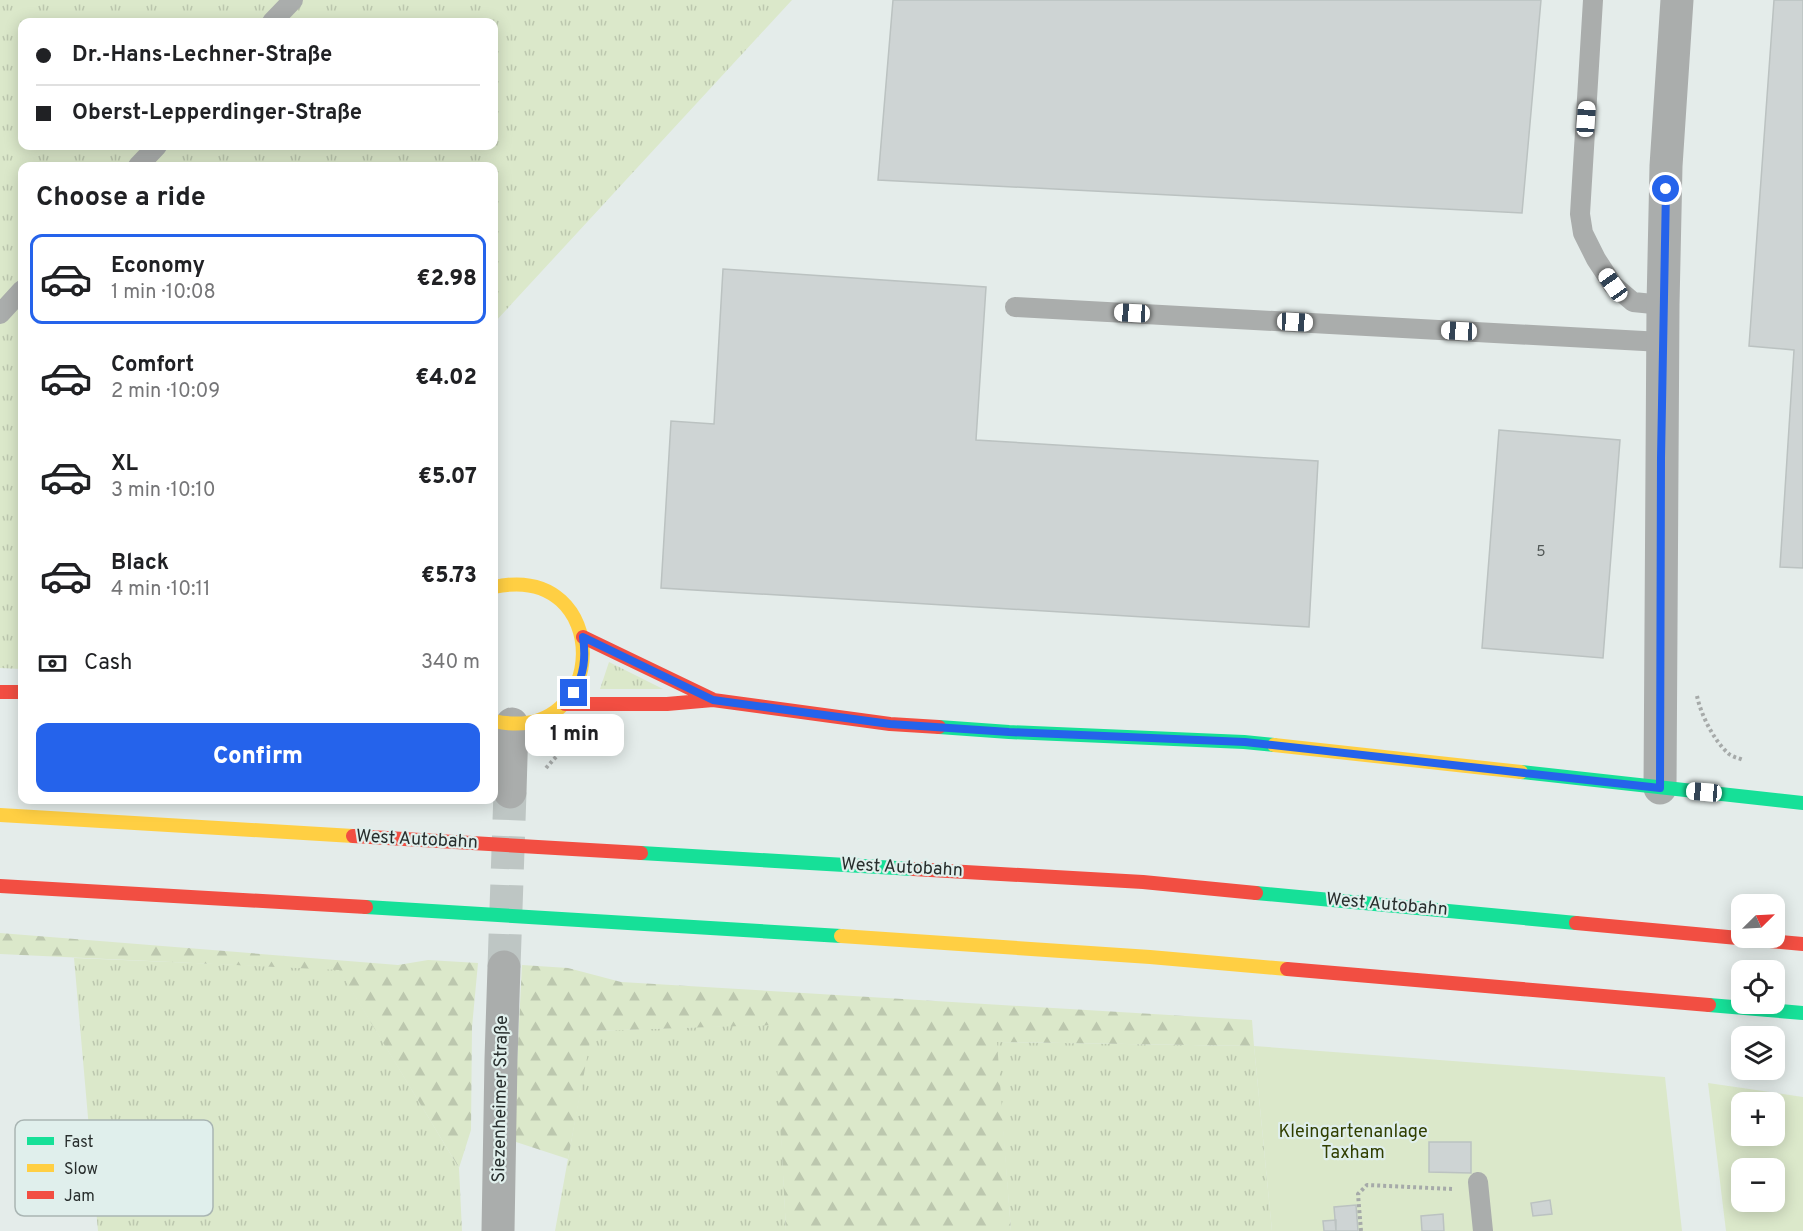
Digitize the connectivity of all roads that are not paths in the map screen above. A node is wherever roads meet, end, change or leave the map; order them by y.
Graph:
1 (293, 0) edge
2 (1593, 0) edge
3 (1677, 0) edge
4 (276, 18) edge
5 (153, 150) edge
6 (142, 162) edge
7 (18, 294) edge
8 (1663, 304) junction
9 (1015, 307) dead end
10 (0, 314) edge
11 (1662, 342) junction
12 (498, 586) edge
13 (583, 637) junction
14 (0, 692) edge
15 (18, 692) edge
16 (713, 700) junction
17 (565, 704) junction
18 (503, 722) edge
19 (1660, 788) junction
20 (510, 792) tunnel mouth
21 (1803, 803) edge
22 (0, 815) edge
23 (0, 886) edge
24 (1803, 944) edge
25 (504, 967) tunnel mouth
26 (1803, 1013) edge
27 (1479, 1189) road end
28 (498, 1231) edge
29 (1483, 1231) edge

1 - 4 lane
2 - 8 lane
3 - 8 street
5 - 6 lane
7 - 10 lane
8 - 11 street
9 - 11 lane
11 - 19 street
12 - 13 main road
13 - 16 main road
13 - 17 main road
14 - 15 main road
16 - 17 main road
16 - 19 main road
17 - 18 main road
18 - 20 street
19 - 21 main road
22 - 24 main road, West Autobahn
23 - 26 main road
25 - 28 street, Siezenheimer Straße
27 - 29 lane

